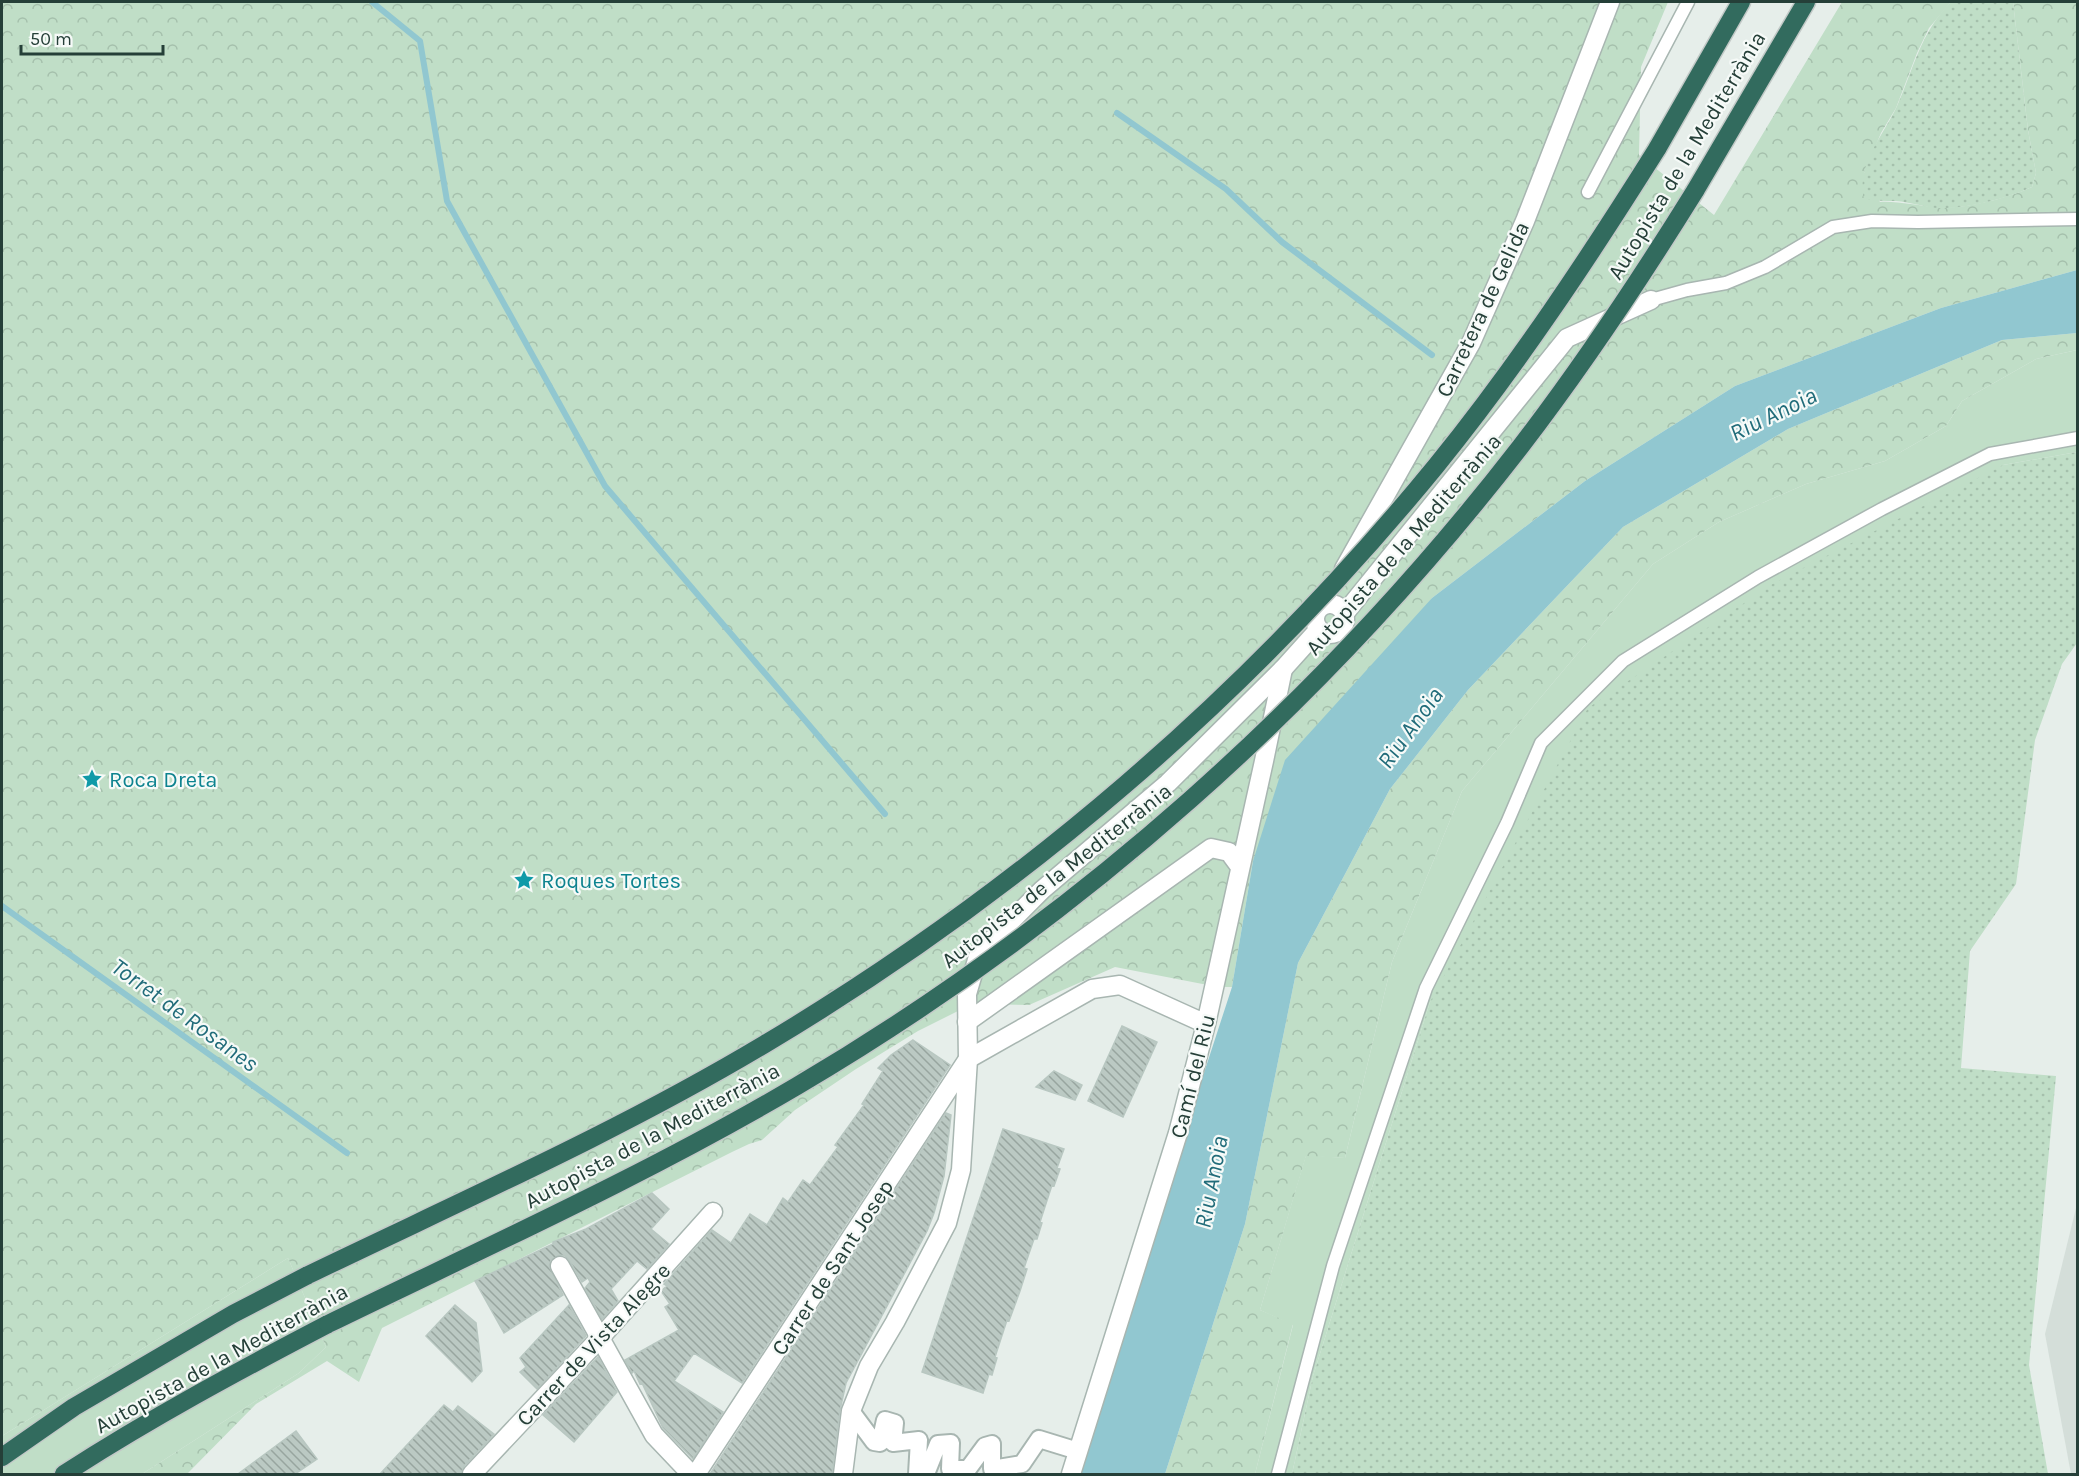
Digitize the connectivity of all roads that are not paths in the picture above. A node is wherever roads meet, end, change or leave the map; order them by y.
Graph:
1 (1610, 2) edge
2 (1688, 2) edge
3 (1741, 2) edge
4 (1806, 2) edge
5 (1588, 192) dead end
6 (2078, 219) edge
7 (1652, 300) joint
8 (2078, 438) edge
9 (1326, 604) junction
10 (1345, 613) junction
11 (1319, 629) junction
12 (1283, 669) junction
13 (1239, 867) junction
14 (967, 1022) junction
15 (1206, 1024) junction
16 (968, 1059) junction
17 (713, 1212) dead end
18 (560, 1266) dead end
19 (600, 1338) junction
20 (851, 1411) junction
21 (1078, 1451) junction
22 (2, 1457) edge
23 (64, 1474) edge
24 (472, 1474) edge
25 (691, 1474) edge
26 (696, 1474) edge
27 (843, 1474) edge
28 (917, 1474) edge
29 (926, 1474) edge
30 (1071, 1474) edge
31 (1278, 1474) edge

1 - 9 street, Carretera de Gelida
2 - 5 lane
3 - 22 highway, Autopista de la Mediterrània, bridge
4 - 23 highway, Autopista de la Mediterrània, bridge
6 - 7 lane
7 - 10 street
8 - 31 lane
9 - 10 street
9 - 11 street
10 - 11 street
11 - 12 street
12 - 13 street, Camí del Riu
12 - 14 street
13 - 14 street
13 - 15 street, Camí del Riu
14 - 16 street
15 - 16 street
15 - 21 street, Camí del Riu
16 - 20 street
16 - 26 street, Carrer de Sant Josep
17 - 19 street, Carrer de Vista Alegre
18 - 19 street
19 - 24 street, Carrer de Vista Alegre
19 - 25 street
20 - 27 street
20 - 28 street
21 - 29 street
21 - 30 street, Camí del Riu

